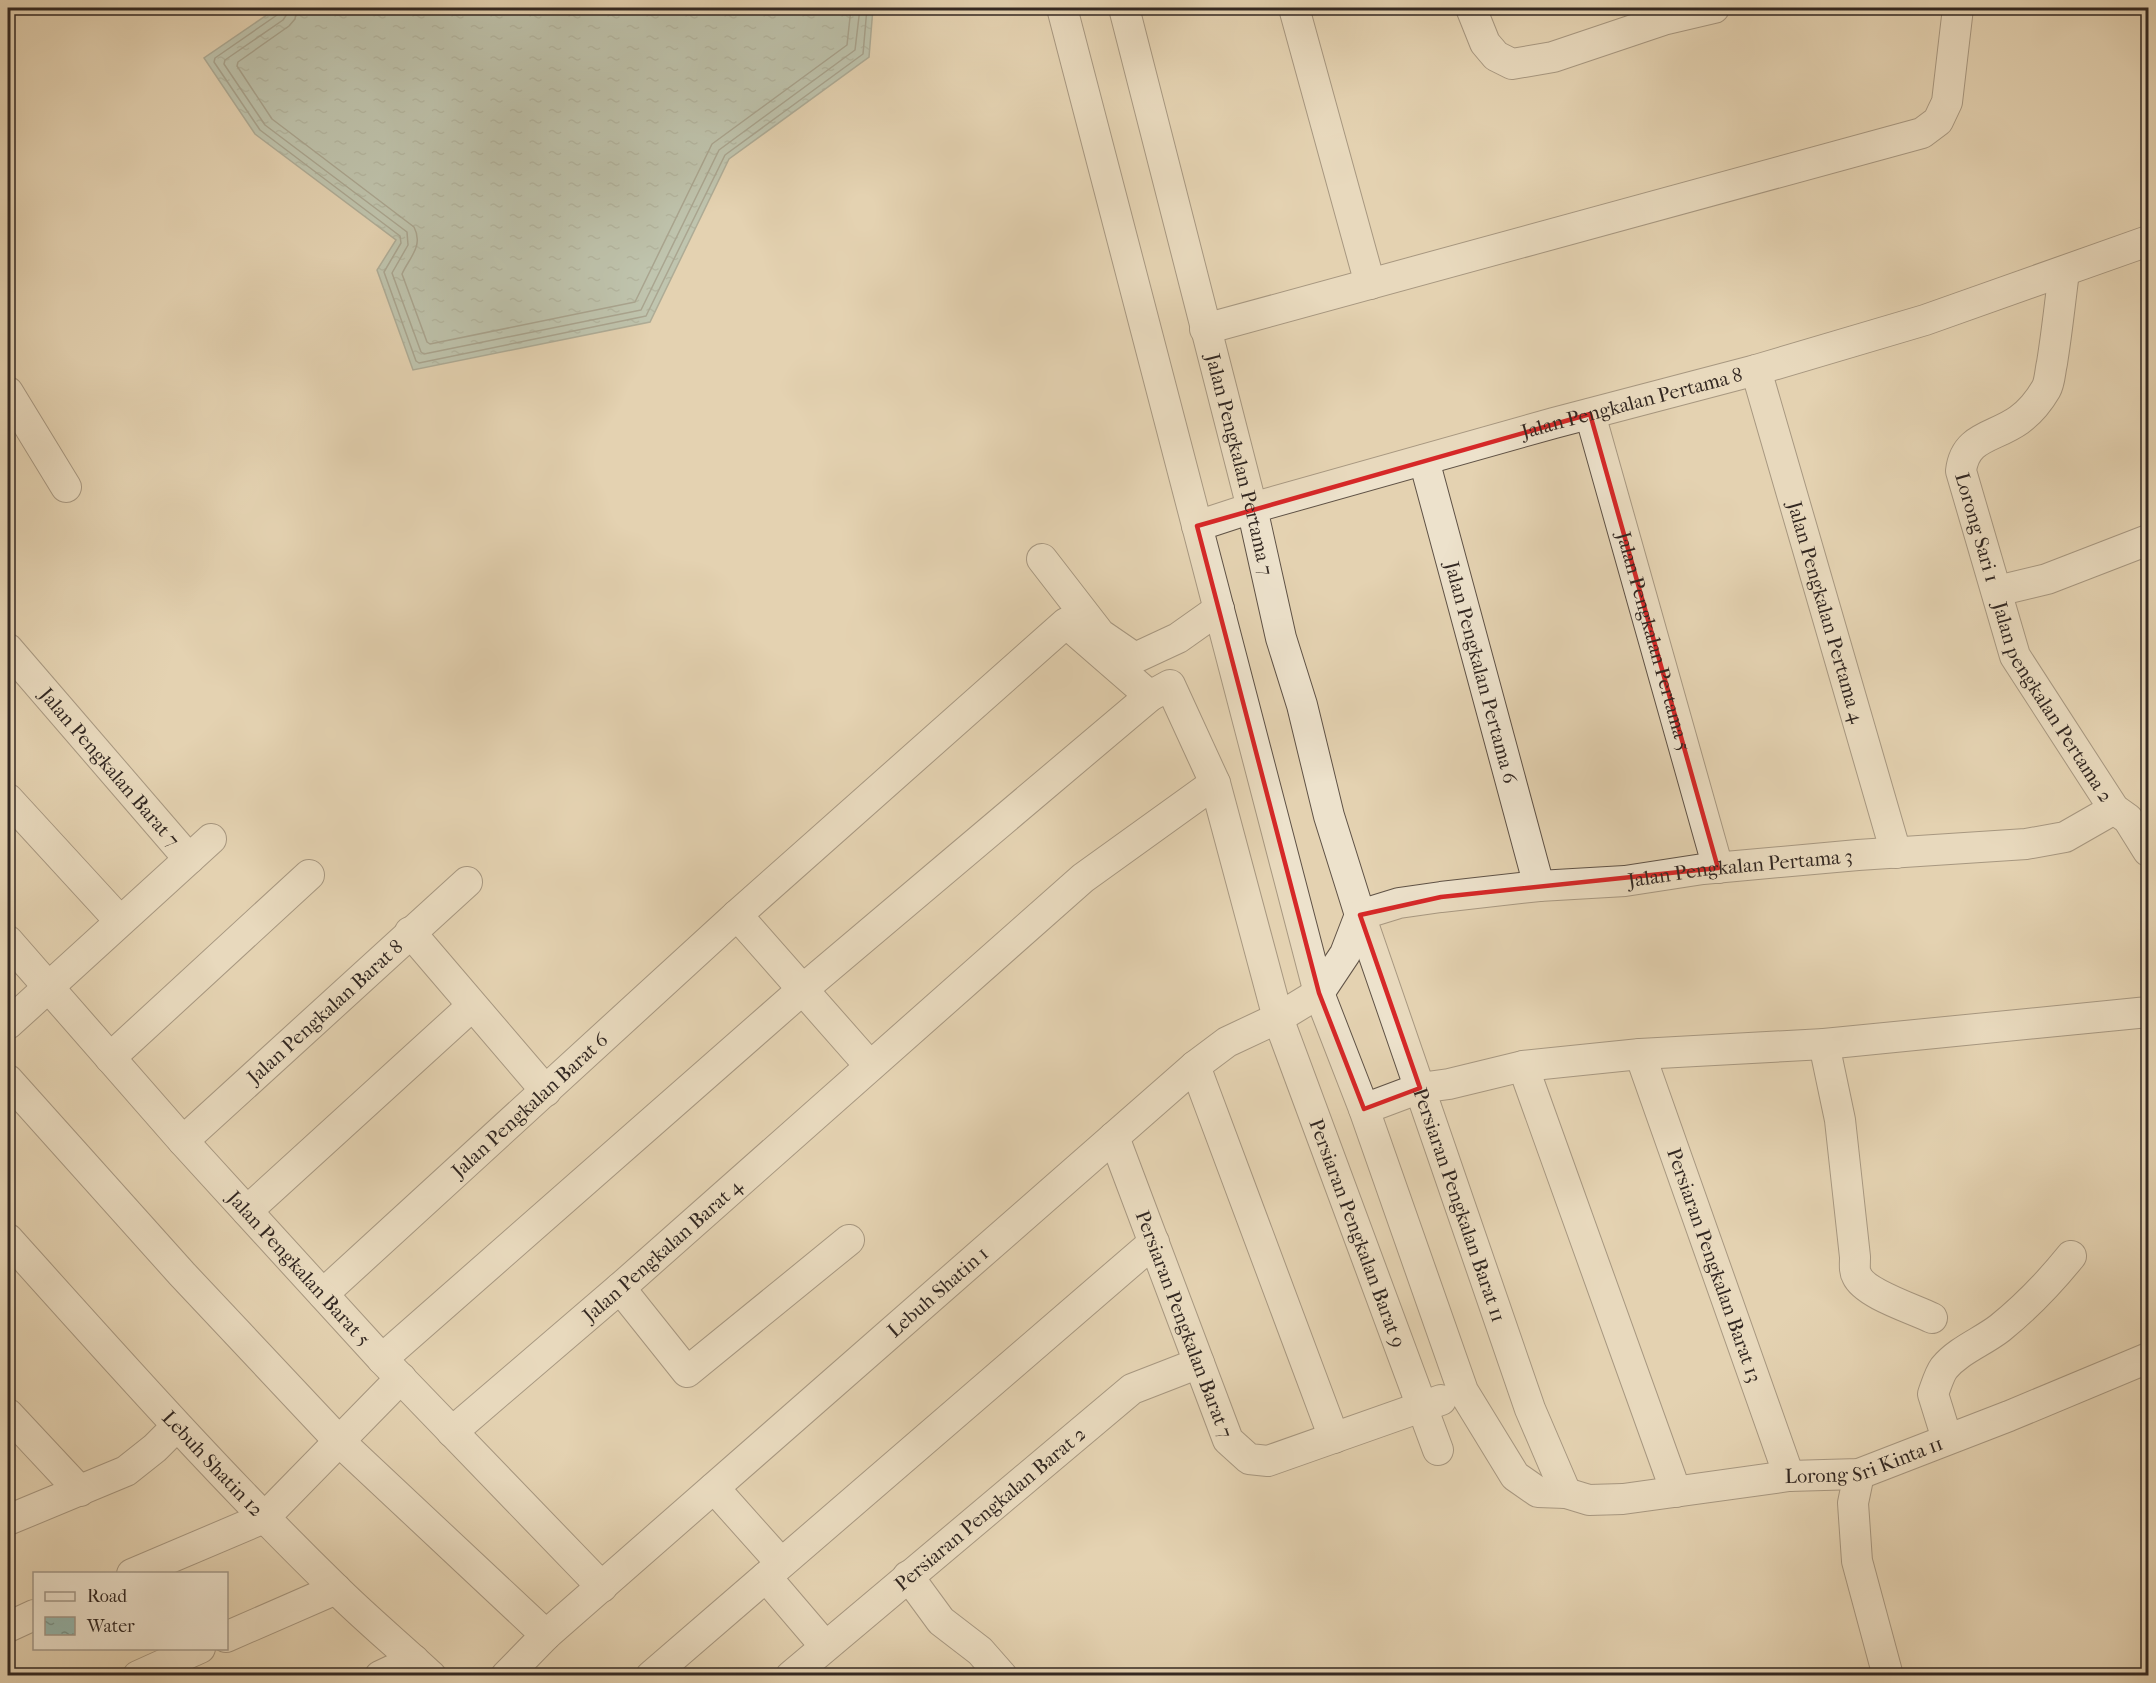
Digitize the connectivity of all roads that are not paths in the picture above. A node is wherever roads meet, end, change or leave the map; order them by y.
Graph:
1 (1062, 8) edge
2 (1294, 8) edge
3 (1471, 8) edge
4 (1714, 8) edge
5 (1958, 8) edge
6 (1128, 9) edge
7 (1661, 14) edge
8 (2148, 241) edge
9 (2064, 272) junction
10 (1370, 284) junction
11 (1205, 329) junction
12 (1756, 370) junction
13 (8, 392) edge
14 (1590, 414) junction
15 (1424, 460) junction
16 (66, 487) dead end
17 (1252, 508) junction
18 (1197, 526) junction
19 (2148, 540) edge
20 (1042, 559) dead end
21 (1997, 591) junction
22 (1219, 609) junction
23 (8, 649) edge
24 (1160, 690) junction
25 (1215, 783) junction
26 (8, 799) edge
27 (2114, 809) junction
28 (211, 839) dead end
29 (2148, 851) edge
30 (1896, 853) junction
31 (189, 859) junction
32 (1718, 868) junction
33 (309, 875) dead end
34 (467, 882) dead end
35 (1539, 886) junction
36 (737, 915) junction
37 (1360, 915) junction
38 (120, 921) junction
39 (410, 932) junction
40 (8, 941) edge
41 (48, 987) junction
42 (802, 990) junction
43 (1319, 993) junction
44 (472, 1006) junction
45 (2148, 1012) edge
46 (1278, 1018) junction
47 (8, 1024) edge
48 (1824, 1044) junction
49 (1640, 1054) junction
50 (110, 1058) junction
51 (870, 1066) junction
52 (1195, 1066) junction
53 (1523, 1066) junction
54 (8, 1080) edge
55 (1420, 1088) junction
56 (546, 1091) junction
57 (1364, 1109) junction
58 (1114, 1137) junction
59 (183, 1141) junction
60 (247, 1210) junction
61 (8, 1239) edge
62 (849, 1240) dead end
63 (1154, 1242) junction
64 (2072, 1256) dead end
65 (620, 1288) junction
66 (323, 1294) junction
67 (1932, 1318) dead end
68 (2148, 1358) edge
69 (1199, 1363) junction
70 (391, 1369) junction
71 (1463, 1391) junction
72 (1423, 1408) junction
73 (8, 1413) edge
74 (176, 1426) junction
75 (452, 1432) junction
76 (1334, 1438) junction
77 (1947, 1439) junction
78 (339, 1441) junction
79 (1438, 1450) dead end
80 (1859, 1474) junction
81 (1790, 1476) junction
82 (714, 1488) junction
83 (80, 1491) junction
84 (1676, 1492) junction
85 (1566, 1493) junction
86 (264, 1518) junction
87 (8, 1520) edge
88 (773, 1570) junction
89 (137, 1572) edge
90 (908, 1576) junction
91 (602, 1587) junction
92 (336, 1589) junction
93 (33, 1615) edge
94 (8, 1627) edge
95 (546, 1635) junction
96 (228, 1636) edge
97 (196, 1650) edge
98 (811, 1665) edge
99 (423, 1668) edge
100 (138, 1676) edge
101 (380, 1676) edge
102 (506, 1676) edge
103 (651, 1676) edge
104 (1002, 1676) edge
105 (1888, 1676) edge

1 - 18 street, Lorong Sri Kinta 11
2 - 10 street
3 - 7 street
4 - 7 street
5 - 10 street
6 - 11 street, Jalan Pengkalan Pertama 7
8 - 9 street
9 - 12 street, Jalan Pengkalan Pertama 8
9 - 21 street, Lorong Sari 1
10 - 11 street
11 - 17 street, Jalan Pengkalan Pertama 7
12 - 14 street, Jalan Pengkalan Pertama 8
12 - 30 street, Jalan Pengkalan Pertama 4
13 - 16 street
14 - 15 street, Jalan Pengkalan Pertama 8
14 - 32 street, Jalan Pengkalan Pertama 5
15 - 17 street, Jalan Pengkalan Pertama 8
15 - 35 street, Jalan Pengkalan Pertama 6
17 - 18 street, Jalan Pengkalan Pertama 8
17 - 37 street, Jalan Pengkalan Pertama 7
18 - 22 street, Lorong Sri Kinta 11
19 - 21 street
20 - 22 street
21 - 27 street, Jalan pengkalan Pertama 2
22 - 43 street, Lorong Sri Kinta 11
23 - 31 street, Jalan Pengkalan Barat 7
24 - 25 street, Persiaran Pengkalan Barat 9
24 - 36 street, Jalan Pengkalan Barat 6
24 - 42 street
25 - 46 street, Persiaran Pengkalan Barat 9
25 - 51 street, Jalan Pengkalan Barat 4
26 - 38 street
27 - 29 street, Jalan pengkalan Pertama 2
27 - 30 street, Jalan Pengkalan Pertama 3
28 - 31 street
30 - 32 street, Jalan Pengkalan Pertama 3
31 - 38 street
32 - 35 street, Jalan Pengkalan Pertama 3
33 - 50 street
34 - 39 street, Jalan Pengkalan Barat 8
35 - 37 street, Jalan Pengkalan Pertama 3
36 - 42 street
36 - 56 street, Jalan Pengkalan Barat 6
37 - 43 street, Lebuh Shatin 1
37 - 55 street, Persiaran Pengkalan Barat 11
38 - 41 street
39 - 44 street
39 - 59 street, Jalan Pengkalan Barat 8
40 - 41 street, Jalan Pengkalan Barat 5
41 - 47 street
41 - 50 street, Jalan Pengkalan Barat 5
42 - 51 street
42 - 70 street
43 - 46 street, Lebuh Shatin 1
43 - 57 street, Lorong Sri Kinta 11
44 - 56 street
44 - 60 street
45 - 48 street
46 - 52 street, Lebuh Shatin 1
46 - 72 street, Persiaran Pengkalan Barat 9
48 - 49 street
48 - 67 street
49 - 53 street
49 - 81 street, Persiaran Pengkalan Barat 13
50 - 59 street, Jalan Pengkalan Barat 5
51 - 65 street, Jalan Pengkalan Barat 4
52 - 58 street, Lebuh Shatin 1
52 - 76 street
53 - 55 street
53 - 84 street
54 - 78 street
55 - 57 street
55 - 85 street, Persiaran Pengkalan Barat 11
56 - 66 street, Jalan Pengkalan Barat 6
57 - 71 street, Lorong Sri Kinta 11
58 - 63 street, Persiaran Pengkalan Barat 7
58 - 82 street, Lebuh Shatin 1
59 - 60 street, Jalan Pengkalan Barat 5
60 - 66 street, Jalan Pengkalan Barat 5
61 - 74 street, Lebuh Shatin 12
62 - 65 street
63 - 69 street, Persiaran Pengkalan Barat 7
63 - 88 street
64 - 77 street
65 - 75 street, Jalan Pengkalan Barat 4
66 - 70 street, Jalan Pengkalan Barat 5
68 - 77 street, Lorong Sri Kinta 11
69 - 76 street, Persiaran Pengkalan Barat 7
69 - 90 street, Persiaran Pengkalan Barat 2
70 - 75 street, Jalan Pengkalan Barat 5
70 - 78 street
71 - 72 street, Persiaran Pengkalan Barat 7
71 - 85 street, Lorong Sri Kinta 11
72 - 76 street, Persiaran Pengkalan Barat 7
72 - 79 street, Persiaran Pengkalan Barat 9
73 - 83 street
74 - 83 street
74 - 86 street, Lebuh Shatin 12
75 - 91 street, Jalan Pengkalan Barat 5
77 - 80 street, Lorong Sri Kinta 11
78 - 86 street
78 - 95 street
80 - 81 street, Lorong Sri Kinta 11
80 - 105 street
81 - 84 street, Lorong Sri Kinta 11
82 - 88 street
82 - 91 street, Lebuh Shatin 1
83 - 87 street
84 - 85 street, Lorong Sri Kinta 11
86 - 89 street
86 - 92 street, Lebuh Shatin 12
88 - 98 street
88 - 103 street
90 - 98 street, Persiaran Pengkalan Barat 2
90 - 104 street
91 - 95 street, Lebuh Shatin 1
92 - 96 street
92 - 99 street, Lebuh Shatin 12
93 - 94 street
95 - 102 street, Lebuh Shatin 1
97 - 100 street
99 - 101 street

